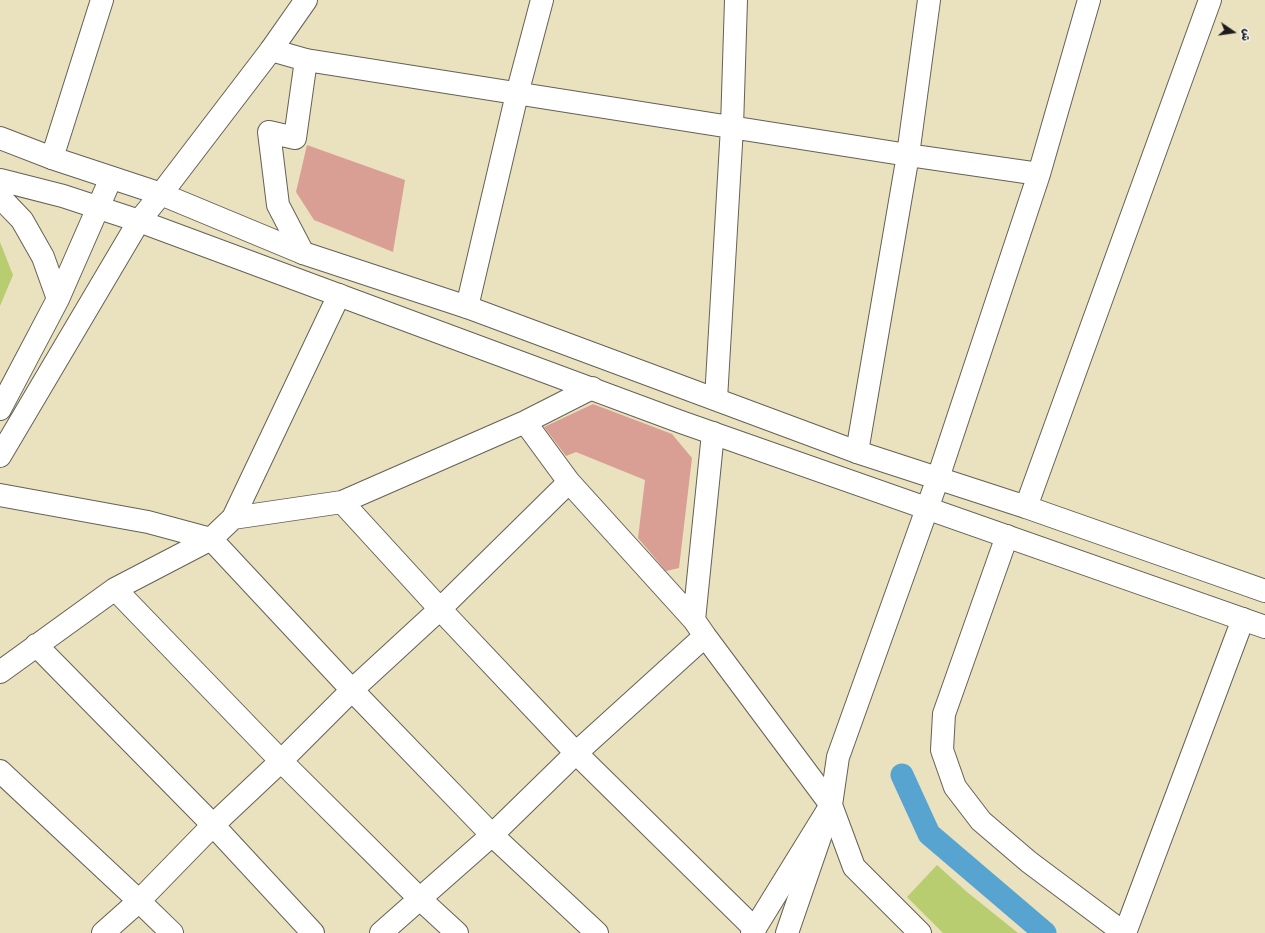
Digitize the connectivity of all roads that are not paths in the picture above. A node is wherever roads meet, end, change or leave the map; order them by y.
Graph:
1 (102, 0) edge
2 (306, 0) edge
3 (542, 0) edge
4 (736, 0) edge
5 (929, 0) edge
6 (1089, 0) edge
7 (1210, 0) edge
8 (271, 50) junction
9 (306, 60) junction
10 (517, 94) junction
11 (732, 127) junction
12 (0, 138) edge
13 (908, 155) junction
14 (52, 158) junction
15 (1039, 174) junction
16 (111, 178) junction
17 (0, 180) edge
18 (161, 194) junction
19 (0, 197) edge
20 (99, 208) junction
21 (139, 221) junction
22 (303, 253) junction
23 (339, 295) junction
24 (58, 299) junction
25 (467, 307) junction
26 (592, 388) junction
27 (716, 399) junction
28 (0, 409) edge
29 (525, 422) junction
30 (713, 433) junction
31 (857, 452) junction
32 (0, 456) edge
33 (938, 478) junction
34 (569, 482) junction
35 (0, 495) edge
36 (342, 502) junction
37 (1026, 507) junction
38 (927, 508) junction
39 (233, 518) junction
40 (1007, 536) junction
41 (212, 539) junction
42 (115, 589) junction
43 (1265, 591) edge
44 (440, 609) junction
45 (1243, 620) junction
46 (1265, 627) edge
47 (699, 628) junction
48 (36, 645) junction
49 (0, 672) edge
50 (352, 690) junction
51 (576, 753) junction
52 (281, 761) junction
53 (0, 771) edge
54 (831, 805) junction
55 (213, 825) junction
56 (492, 835) junction
57 (420, 899) junction
58 (139, 901) junction
59 (753, 931) edge
60 (103, 933) edge
61 (172, 933) edge
62 (313, 933) edge
63 (381, 933) edge
64 (457, 933) edge
65 (597, 933) edge
66 (787, 933) edge
67 (920, 933) edge
68 (1124, 933) edge

1 - 14 street
2 - 8 street
3 - 10 street
4 - 11 street
5 - 13 street
6 - 15 street
7 - 37 street
8 - 9 street
8 - 18 street
9 - 10 street
9 - 22 street
10 - 11 street
10 - 25 street
11 - 13 street
11 - 27 street
12 - 14 street
13 - 15 street
13 - 31 street
14 - 16 street
15 - 33 street
16 - 18 street
16 - 20 street
17 - 20 street
18 - 21 street
18 - 22 street
19 - 24 street
20 - 21 street
20 - 24 street
21 - 23 street
21 - 32 street
22 - 25 street
23 - 26 street
23 - 39 street
24 - 28 street
25 - 27 street
26 - 29 street
26 - 30 street
27 - 31 street
29 - 34 street
29 - 36 street
30 - 38 street
30 - 47 street
31 - 33 street
33 - 37 street
33 - 38 street
34 - 44 street
34 - 47 street
35 - 41 street
36 - 39 street
36 - 44 street
37 - 43 street
38 - 40 street
38 - 54 street
39 - 41 street
40 - 45 street
40 - 68 street
41 - 42 street
41 - 50 street
42 - 48 street
42 - 52 street
44 - 50 street
44 - 51 street
45 - 46 street
45 - 68 street
47 - 51 street
47 - 54 street
48 - 49 street
48 - 55 street
50 - 52 street
50 - 56 street
51 - 56 street
51 - 59 street
52 - 55 street
52 - 57 street
53 - 58 street
54 - 59 street
54 - 66 street
54 - 67 street
55 - 58 street
55 - 62 street
56 - 57 street
56 - 65 street
57 - 63 street
57 - 64 street
58 - 60 street
58 - 61 street

